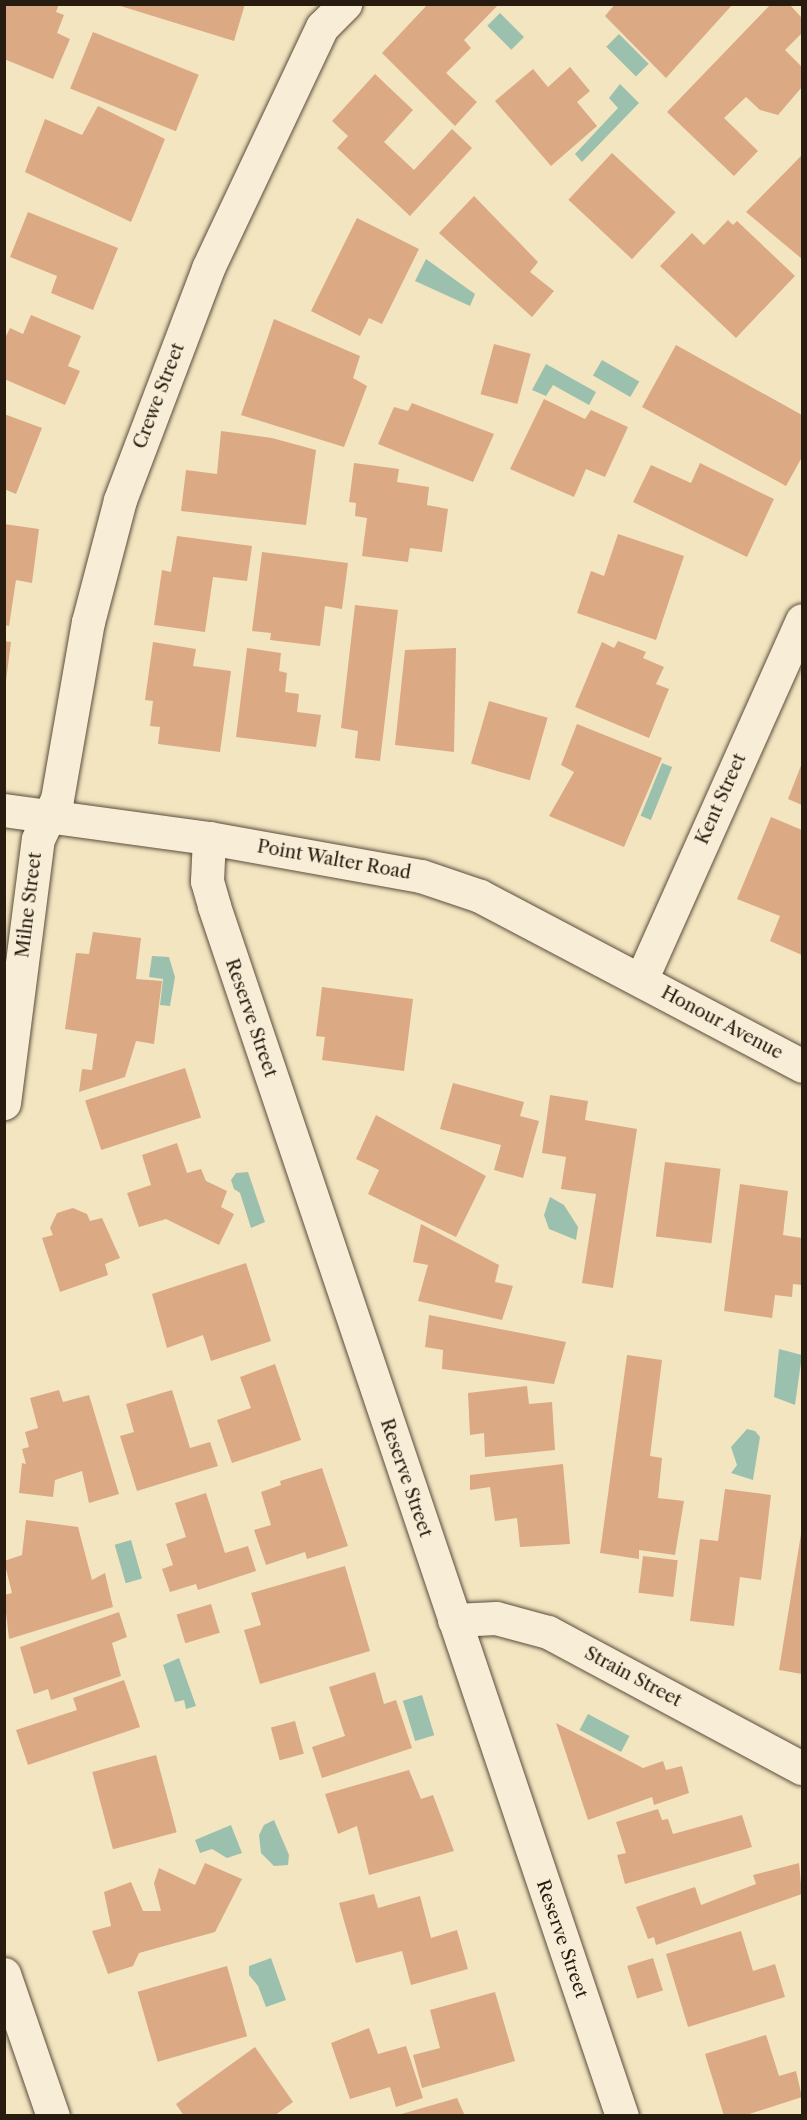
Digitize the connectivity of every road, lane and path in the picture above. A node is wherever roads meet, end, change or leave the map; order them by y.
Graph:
1 (345, 4) edge
2 (802, 620) edge
3 (4, 810) edge
4 (49, 816) junction
5 (209, 838) junction
6 (641, 980) junction
7 (802, 1066) edge
8 (4, 1103) edge
9 (454, 1620) junction
10 (802, 1768) edge
11 (4, 1974) edge
12 (53, 2115) edge
13 (622, 2115) edge

1 - 4 street, Crewe Street
2 - 6 street, Kent Street
3 - 4 street, Point Walter Road
4 - 5 street, Point Walter Road
4 - 8 street, Milne Street
5 - 6 street, Point Walter Road
5 - 9 street, Reserve Street
6 - 7 street, Honour Avenue
9 - 10 street, Strain Street
9 - 13 street, Reserve Street
11 - 12 street

